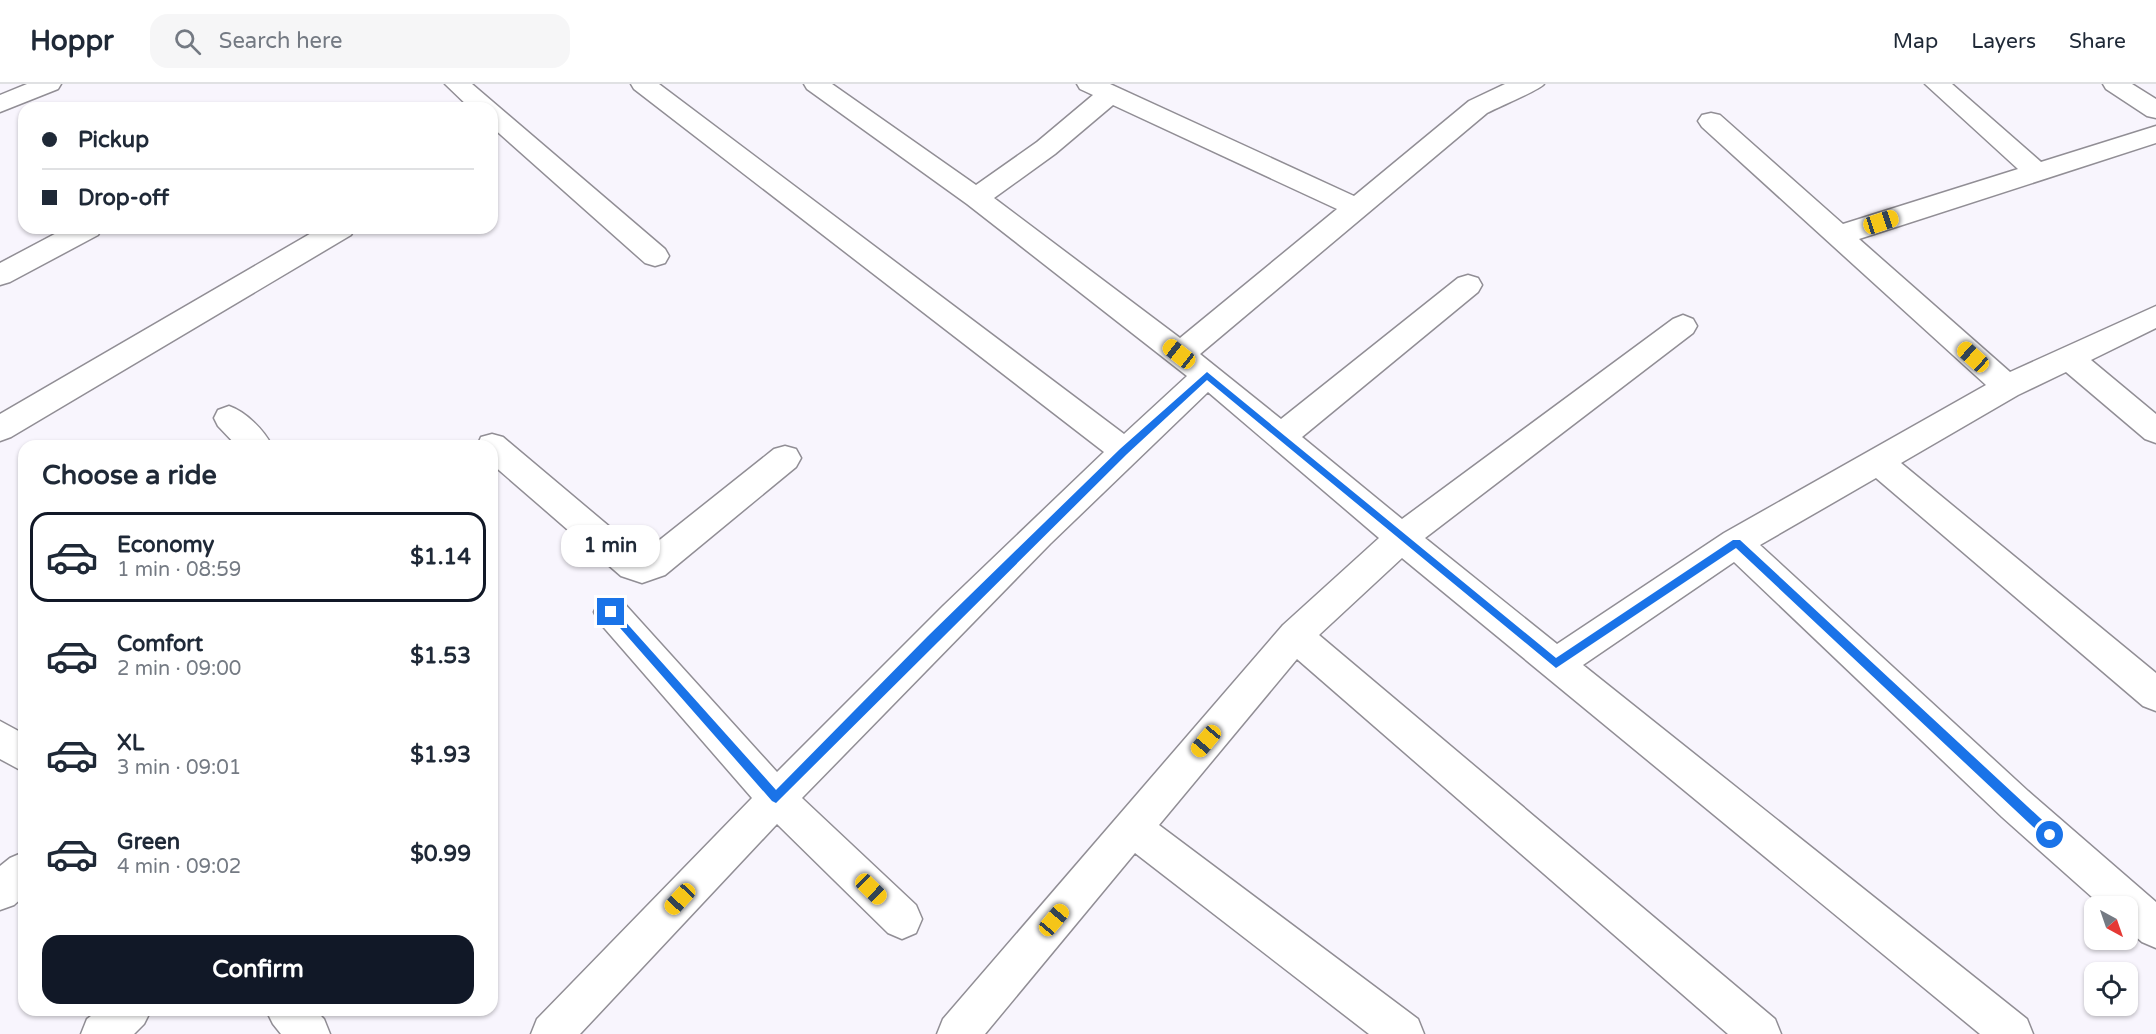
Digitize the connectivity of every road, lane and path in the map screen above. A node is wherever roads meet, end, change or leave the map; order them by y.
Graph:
1 (50, 84) edge
2 (457, 84) edge
3 (643, 84) edge
4 (816, 84) edge
5 (1937, 84) edge
6 (2115, 84) edge
7 (1516, 86) edge
8 (1100, 89) edge
9 (479, 102) edge
10 (0, 104) edge
11 (2156, 110) edge
12 (1711, 121) dead end
13 (2156, 134) edge
14 (502, 136) edge
15 (2037, 172) junction
16 (976, 198) junction
17 (1355, 207) junction
18 (77, 234) edge
19 (331, 234) edge
20 (1837, 236) junction
21 (654, 256) dead end
22 (0, 275) edge
23 (1468, 285) dead end
24 (2156, 316) edge
25 (1683, 326) dead end
26 (2068, 357) junction
27 (1193, 365) junction
28 (2007, 387) junction
29 (229, 418) dead end
30 (0, 429) edge
31 (2156, 431) edge
32 (1280, 436) junction
33 (251, 440) edge
34 (1124, 451) junction
35 (498, 452) edge
36 (785, 458) dead end
37 (1877, 461) junction
38 (1401, 538) junction
39 (1736, 543) junction
40 (611, 612) dead end
41 (1295, 636) junction
42 (1556, 664) junction
43 (2156, 695) edge
44 (0, 738) edge
45 (18, 751) edge
46 (776, 798) junction
47 (1132, 828) junction
48 (18, 877) edge
49 (0, 891) edge
50 (902, 919) dead end
51 (2156, 928) edge
52 (123, 1016) edge
53 (292, 1016) edge
54 (962, 1033) edge
55 (102, 1034) edge
56 (309, 1034) edge
57 (552, 1034) edge
58 (1403, 1034) edge
59 (1760, 1034) edge
60 (2012, 1034) edge

1 - 10 street
2 - 9 street
3 - 34 street
4 - 16 street
5 - 15 street
6 - 11 street
7 - 17 street
8 - 16 street
8 - 17 street
12 - 20 street
13 - 15 street
14 - 21 street
15 - 20 street
16 - 27 street
17 - 27 street
18 - 22 street
19 - 30 street
20 - 28 street
23 - 32 street
24 - 26 street
25 - 38 street
26 - 28 street
26 - 31 street
27 - 32 street
27 - 34 street
28 - 37 street
29 - 33 street
32 - 38 street
34 - 46 street
35 - 36 street
37 - 39 street
37 - 43 street
38 - 41 street
38 - 42 street
39 - 42 street
39 - 51 street
40 - 46 street
41 - 47 street
41 - 59 street
42 - 60 street
44 - 45 street
46 - 50 street
46 - 57 street
47 - 54 street
47 - 58 street
48 - 49 street
52 - 55 street
53 - 56 street

